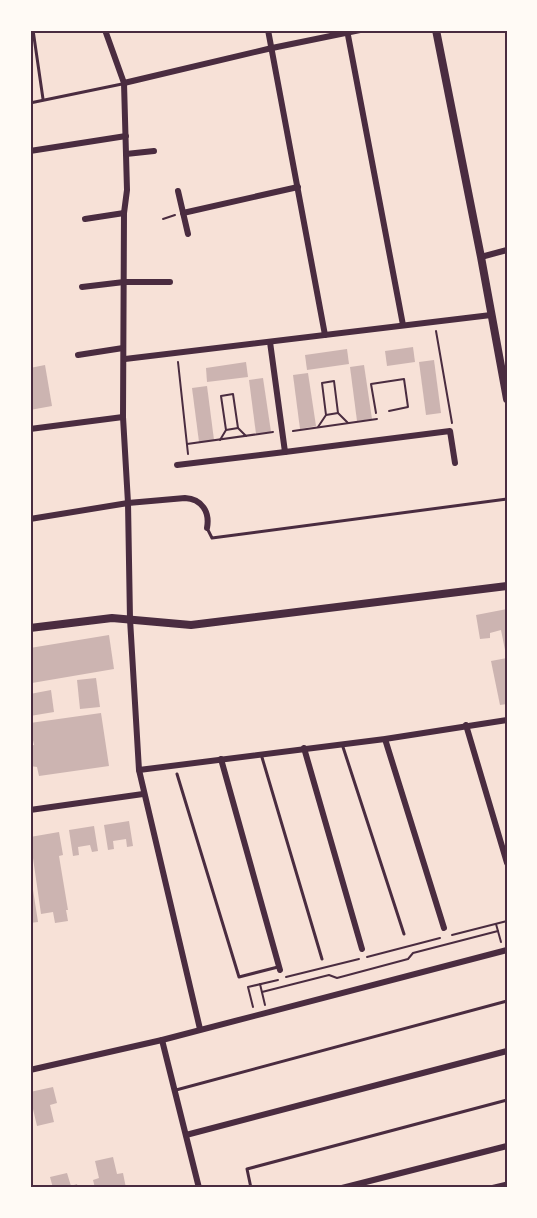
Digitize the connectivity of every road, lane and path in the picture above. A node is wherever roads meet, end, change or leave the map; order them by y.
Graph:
1 (33, 30) edge
2 (105, 30) edge
3 (268, 30) edge
4 (360, 30) edge
5 (436, 30) edge
6 (347, 31) edge
7 (272, 48) junction
8 (124, 83) junction
9 (43, 100) junction
10 (30, 103) edge
11 (126, 136) junction
12 (30, 151) edge
13 (154, 151) dead end
14 (126, 154) junction
15 (298, 187) junction
16 (178, 191) dead end
17 (124, 213) junction
18 (183, 213) junction
19 (85, 219) dead end
20 (188, 234) dead end
21 (507, 250) edge
22 (481, 257) junction
23 (123, 282) junction
24 (170, 282) dead end
25 (82, 287) dead end
26 (490, 315) junction
27 (403, 325) junction
28 (435, 327) dead end
29 (325, 335) junction
30 (270, 342) junction
31 (123, 348) junction
32 (78, 355) dead end
33 (125, 359) junction
34 (178, 362) dead end
35 (507, 398) edge
36 (389, 411) dead end
37 (338, 413) junction
38 (376, 413) dead end
39 (326, 415) junction
40 (123, 417) junction
41 (377, 419) dead end
42 (348, 423) junction
43 (452, 423) dead end
44 (318, 427) junction
45 (238, 428) junction
46 (30, 429) edge
47 (226, 430) junction
48 (290, 431) dead end
49 (276, 432) dead end
50 (246, 436) junction
51 (220, 440) junction
52 (187, 444) junction
53 (285, 452) junction
54 (188, 457) dead end
55 (455, 463) dead end
56 (177, 465) dead end
57 (507, 498) edge
58 (128, 503) junction
59 (30, 519) edge
60 (207, 528) joint
61 (507, 586) edge
62 (130, 619) junction
63 (30, 628) edge
64 (507, 720) edge
65 (466, 725) junction
66 (385, 739) junction
67 (342, 744) junction
68 (304, 748) junction
69 (261, 753) junction
70 (221, 759) junction
71 (139, 770) junction
72 (177, 774) dead end
73 (143, 794) junction
74 (30, 810) edge
75 (507, 863) edge
76 (507, 921) edge
77 (496, 924) junction
78 (444, 928) dead end
79 (498, 932) junction
80 (404, 934) dead end
81 (504, 947) edge
82 (362, 949) dead end
83 (322, 959) dead end
84 (280, 968) joint
85 (260, 984) junction
86 (262, 992) junction
87 (507, 1001) edge
88 (266, 1005) dead end
89 (253, 1008) dead end
90 (200, 1029) junction
91 (162, 1040) junction
92 (507, 1051) edge
93 (30, 1070) edge
94 (174, 1091) junction
95 (507, 1100) edge
96 (186, 1135) junction
97 (507, 1146) edge
98 (507, 1183) edge
99 (199, 1188) edge
100 (252, 1188) edge
101 (342, 1188) edge
102 (486, 1188) edge

1 - 9 lane
2 - 8 street
3 - 7 street
4 - 6 street
5 - 22 main road
6 - 7 street
6 - 27 street
7 - 8 street
7 - 15 street
8 - 9 lane
8 - 11 street
9 - 10 lane
11 - 12 street
11 - 14 street
13 - 14 street
14 - 17 street
15 - 18 street
15 - 29 street
16 - 18 street
17 - 19 street
17 - 23 street
18 - 20 street
21 - 22 street
22 - 26 main road
23 - 24 street
23 - 25 street
23 - 31 street
26 - 27 street
26 - 35 main road
27 - 29 street
28 - 43 path
29 - 30 street
30 - 33 street
30 - 53 street
31 - 32 street
31 - 33 street
33 - 40 street
34 - 52 path
36 - 38 path
37 - 39 path
37 - 39 path
37 - 42 path
39 - 44 path
40 - 46 street
40 - 58 street
41 - 42 path
42 - 44 path
44 - 48 path
45 - 47 path
45 - 47 path
45 - 50 path
47 - 51 path
49 - 50 path
50 - 51 path
51 - 52 path
52 - 54 path
53 - 55 street
53 - 56 street
57 - 60 lane
58 - 59 street
58 - 60 street
58 - 62 street
61 - 62 street
62 - 63 street
62 - 71 street
64 - 65 street
65 - 66 street
65 - 75 street
66 - 67 street
66 - 78 street
67 - 68 street
67 - 80 lane
68 - 69 street
68 - 82 street
69 - 70 street
69 - 83 lane
70 - 71 street
70 - 84 street
71 - 73 street
72 - 84 lane
73 - 74 street
73 - 90 street
76 - 77 path
77 - 79 path
77 - 85 path
79 - 81 path
79 - 86 path
81 - 90 street
85 - 86 path
85 - 89 path
86 - 88 path
87 - 94 lane
90 - 91 street
91 - 93 street
91 - 94 street
92 - 96 street
94 - 96 street
95 - 100 lane
96 - 99 street
97 - 101 street
98 - 102 lane

